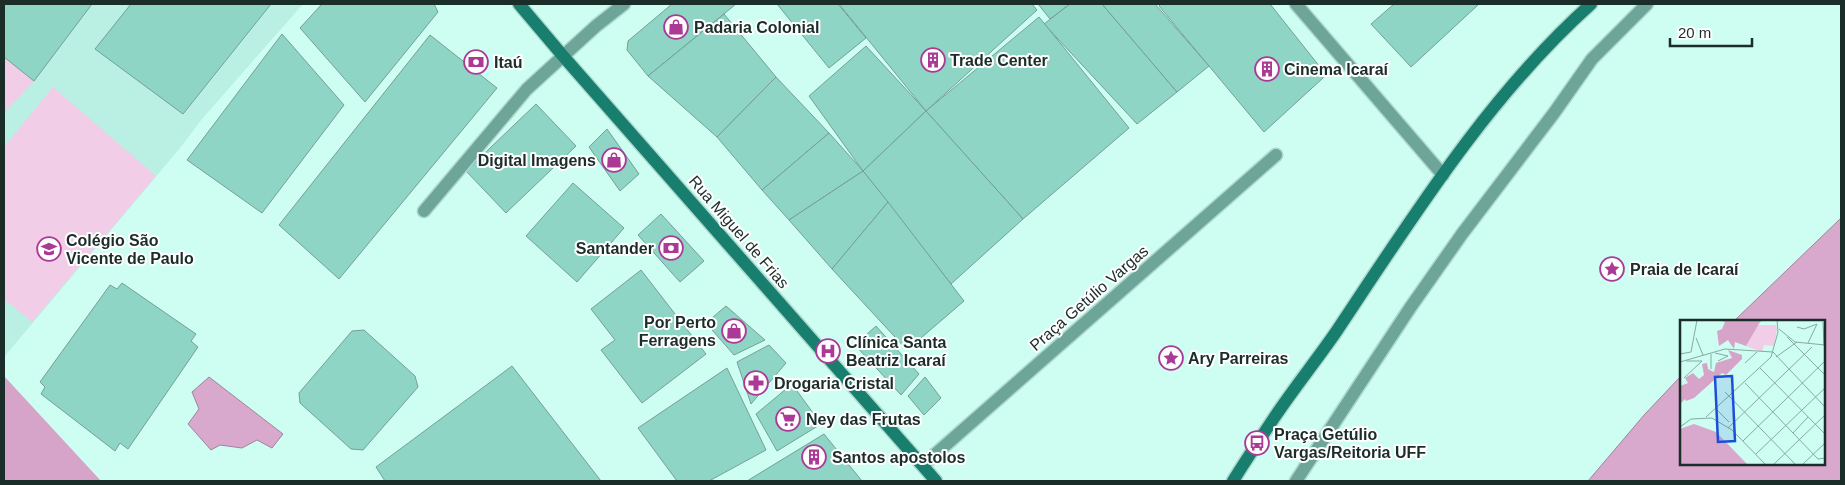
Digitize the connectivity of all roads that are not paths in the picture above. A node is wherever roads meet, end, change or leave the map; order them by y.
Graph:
1 (519, 4) edge
2 (624, 4) edge
3 (1296, 4) edge
4 (1591, 4) edge
5 (1647, 4) edge
6 (563, 56) junction
7 (1276, 155) dead end
8 (1443, 175) junction
9 (424, 211) dead end
10 (923, 465) junction
11 (936, 481) edge
12 (1232, 481) edge
13 (1296, 481) edge

1 - 6 main road, Rua Miguel de Frias
2 - 6 street
3 - 8 street
4 - 8 main road
5 - 13 street
6 - 9 street
6 - 10 main road, Rua Miguel de Frias
7 - 10 street, Praça Getúlio Vargas
8 - 12 main road
10 - 11 main road, Rua Miguel de Frias

